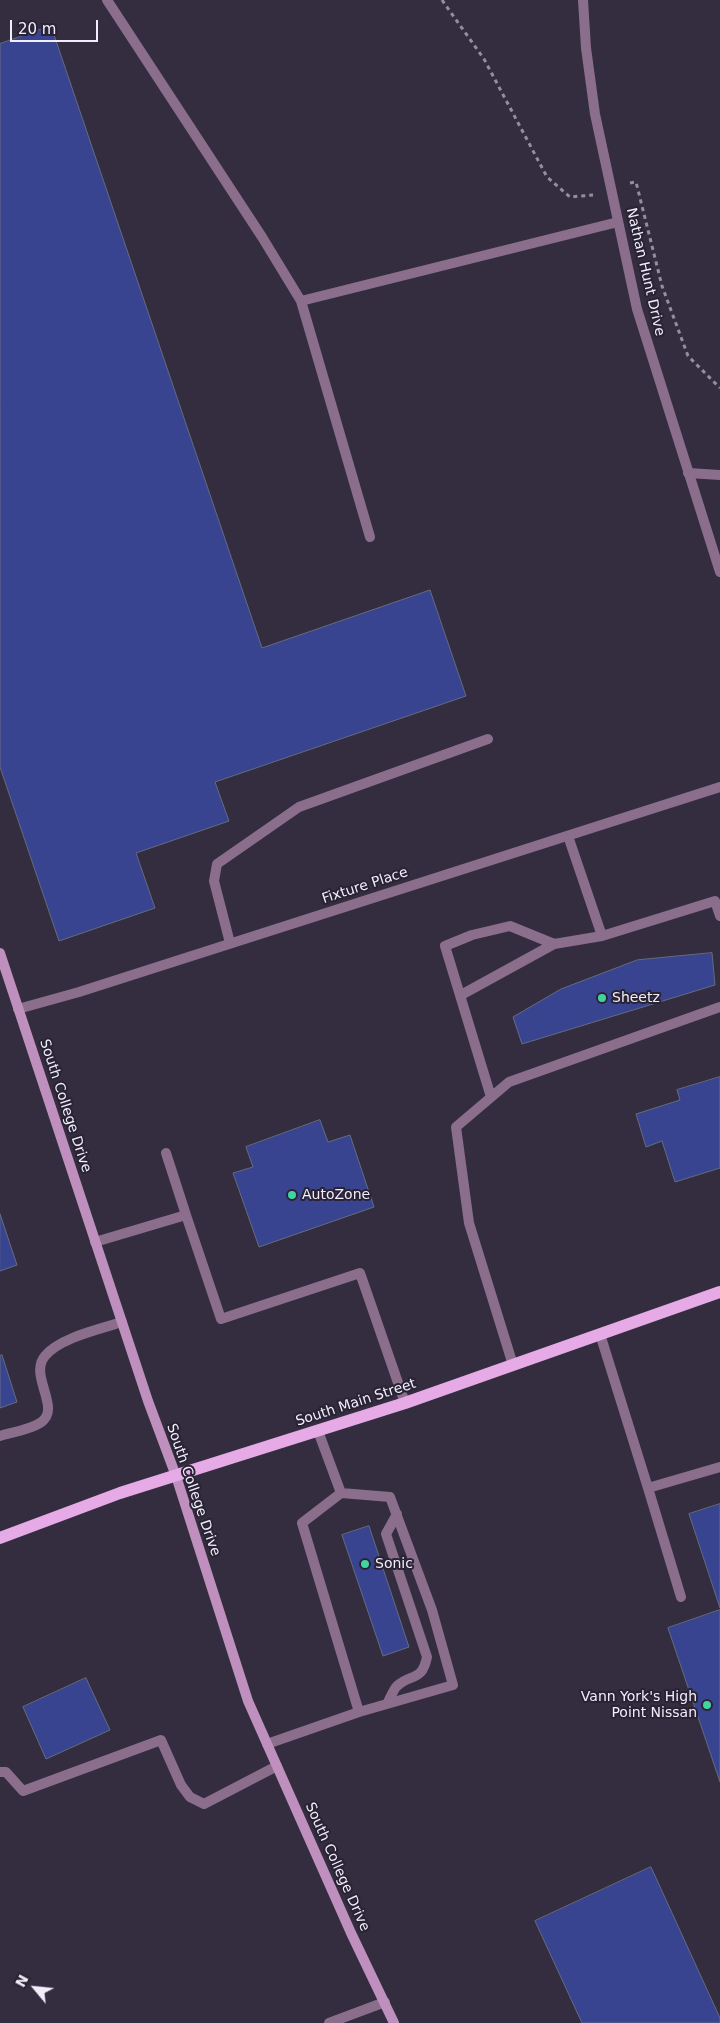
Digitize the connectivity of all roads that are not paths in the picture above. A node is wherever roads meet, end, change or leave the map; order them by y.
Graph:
1 (107, 0) edge
2 (584, 0) edge
3 (618, 222) junction
4 (301, 301) junction
5 (688, 473) junction
6 (720, 475) edge
7 (370, 537) dead end
8 (720, 572) edge
9 (488, 739) dead end
10 (720, 787) edge
11 (568, 836) junction
12 (720, 916) edge
13 (602, 936) junction
14 (230, 944) junction
15 (554, 944) junction
16 (0, 953) edge
17 (461, 995) junction
18 (720, 1007) edge
19 (18, 1009) junction
20 (491, 1097) junction
21 (166, 1153) dead end
22 (186, 1214) junction
23 (95, 1242) junction
24 (720, 1292) edge
25 (122, 1322) junction
26 (600, 1334) junction
27 (513, 1365) junction
28 (405, 1403) junction
29 (318, 1431) junction
30 (0, 1436) edge
31 (720, 1467) edge
32 (176, 1476) junction
33 (648, 1488) junction
34 (341, 1493) junction
35 (397, 1514) junction
36 (0, 1538) edge
37 (681, 1597) dead end
38 (387, 1704) junction
39 (359, 1712) junction
40 (267, 1744) junction
41 (277, 1766) junction
42 (0, 1772) edge
43 (385, 2002) junction
44 (329, 2023) edge
45 (394, 2023) edge

1 - 4 street
2 - 3 street, Nathan Hunt Drive
3 - 4 street
3 - 5 street, Nathan Hunt Drive
4 - 7 street
5 - 6 street
5 - 8 street, Nathan Hunt Drive
9 - 14 street
10 - 11 street, Fixture Place
11 - 13 street
11 - 14 street, Fixture Place
12 - 13 street
13 - 15 street
14 - 19 street, Fixture Place
15 - 17 street
15 - 17 street
16 - 19 main road, South College Drive
17 - 20 street
18 - 20 street
19 - 23 main road, South College Drive
20 - 27 street
21 - 22 street
22 - 23 street
22 - 28 street
23 - 25 main road, South College Drive
24 - 26 main road, South Main Street
25 - 30 street
25 - 32 main road, South College Drive
26 - 27 main road, South Main Street
26 - 33 street
27 - 28 main road, South Main Street
28 - 29 main road, South Main Street
29 - 32 main road, South Main Street
29 - 34 street
31 - 33 street
32 - 36 main road, South Main Street
32 - 40 main road, South College Drive
33 - 37 street
34 - 35 street
34 - 39 street
35 - 38 street
35 - 38 street
38 - 39 street
39 - 40 street
40 - 41 main road, South College Drive
41 - 42 street
41 - 43 main road, South College Drive
43 - 44 street
43 - 45 main road, South College Drive

